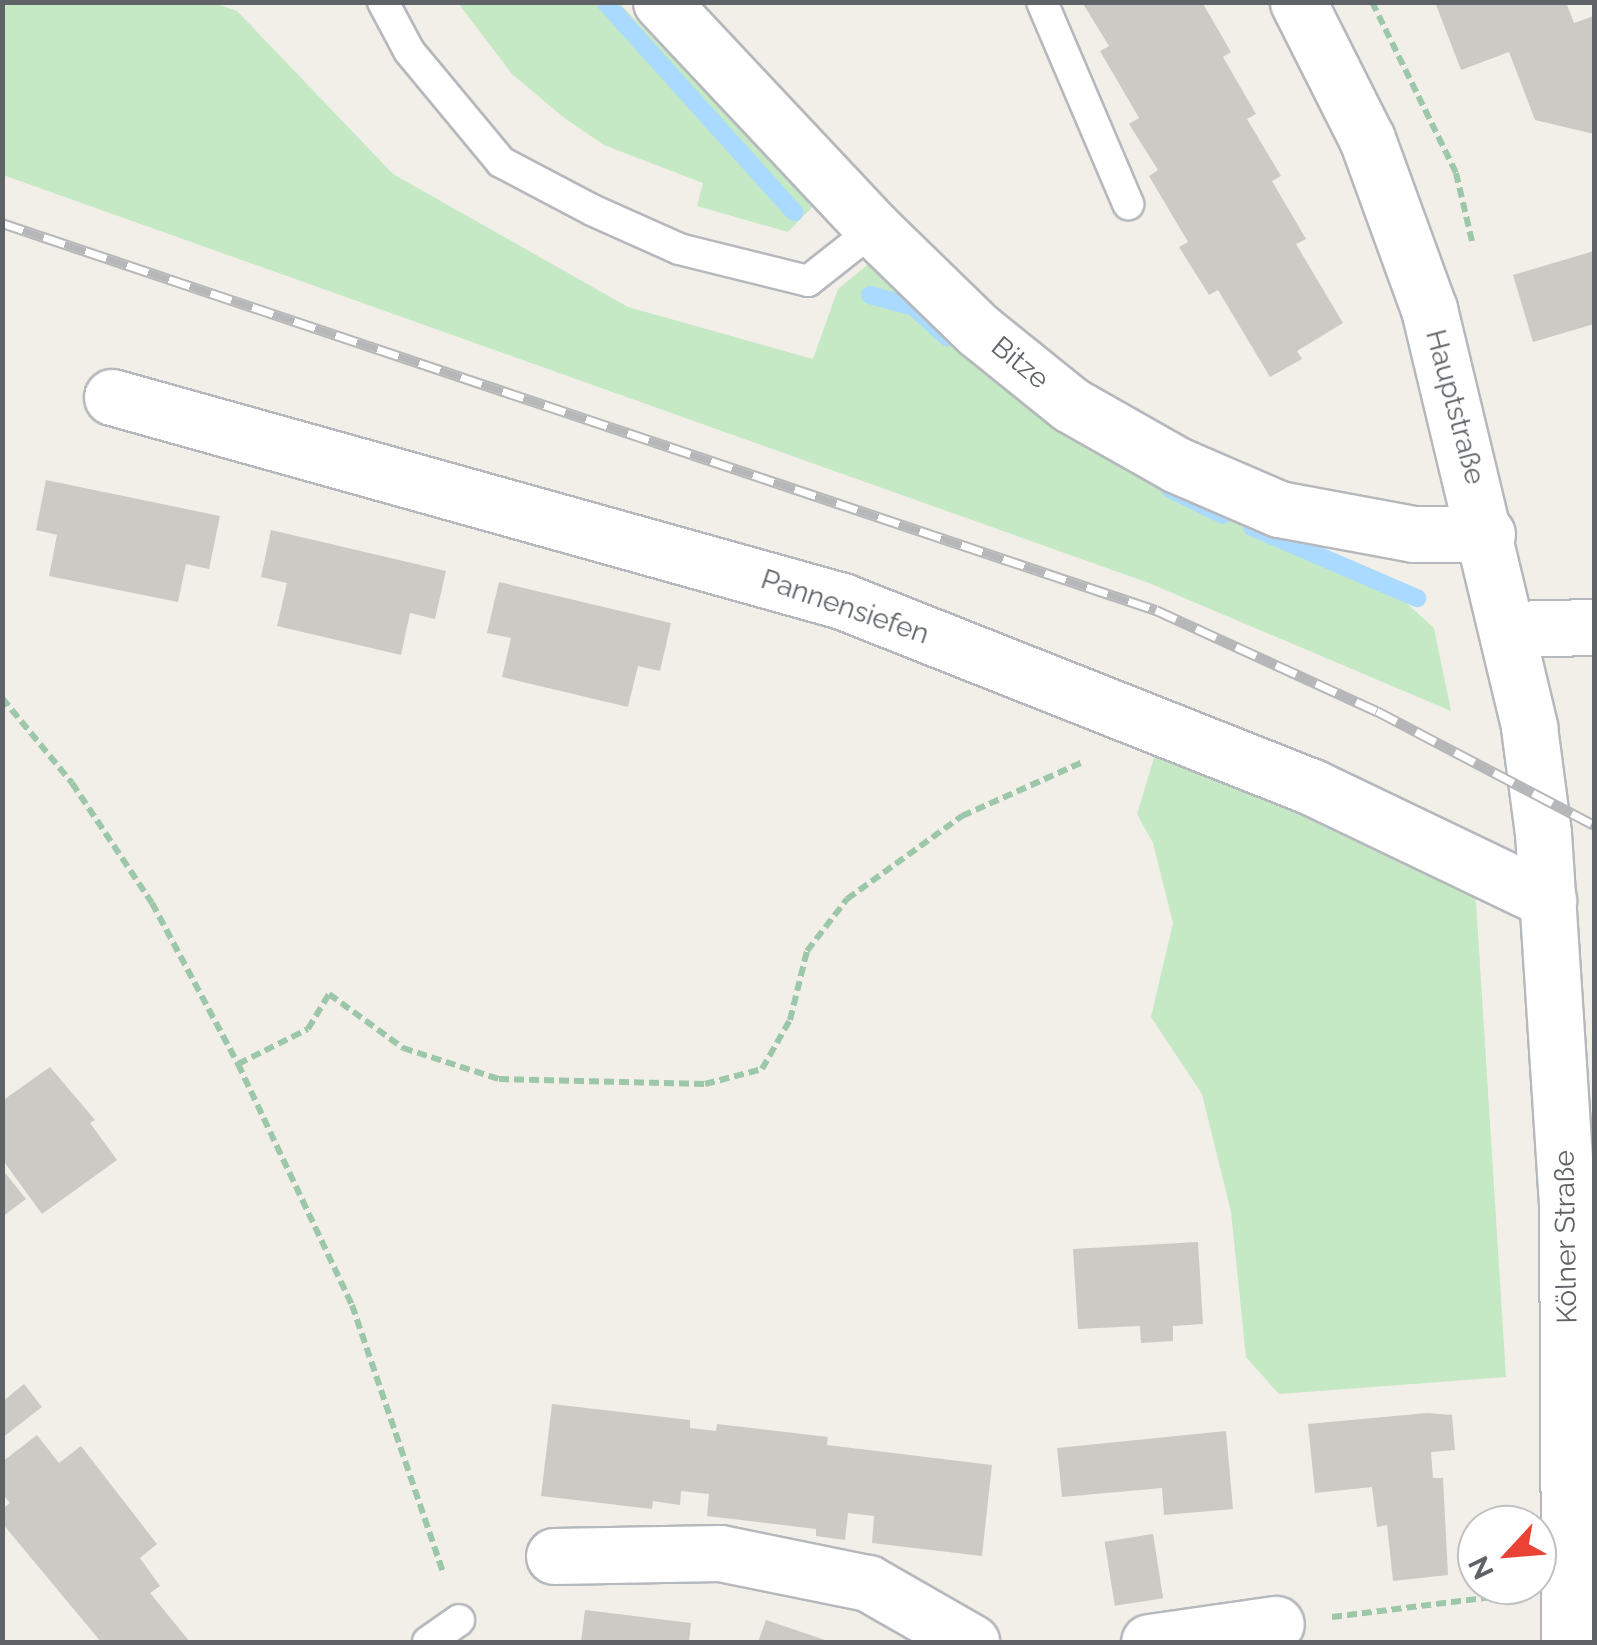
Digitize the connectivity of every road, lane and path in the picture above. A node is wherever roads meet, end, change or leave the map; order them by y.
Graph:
1 (383, 2) edge
2 (660, 2) edge
3 (1042, 2) edge
4 (1298, 2) edge
5 (1128, 204) dead end
6 (874, 229) junction
7 (112, 397) dead end
8 (1488, 534) junction
9 (1594, 626) edge
10 (1510, 630) junction
11 (2, 698) edge
12 (1164, 731) junction
13 (1543, 833) joint
14 (1548, 900) junction
15 (238, 1064) junction
16 (554, 1556) dead end
17 (1569, 1585) junction
18 (458, 1620) joint
19 (1276, 1624) joint
20 (428, 1642) edge
21 (972, 1642) edge
22 (1149, 1642) edge
23 (1569, 1642) edge

1 - 6 lane
2 - 6 street, Bitze
3 - 5 lane
4 - 8 street, Hauptstraße
6 - 8 street, Bitze
7 - 12 street, Pannensiefen
8 - 10 street, Hauptstraße
9 - 10 street
10 - 13 street, Hauptstraße
11 - 15 path
12 - 14 street, Pannensiefen
12 - 15 path
13 - 14 street, Kölner Straße
14 - 17 street, Kölner Straße
15 - 18 path
16 - 21 street
17 - 19 path
17 - 23 street, Kölner Straße
18 - 20 lane
19 - 22 street

